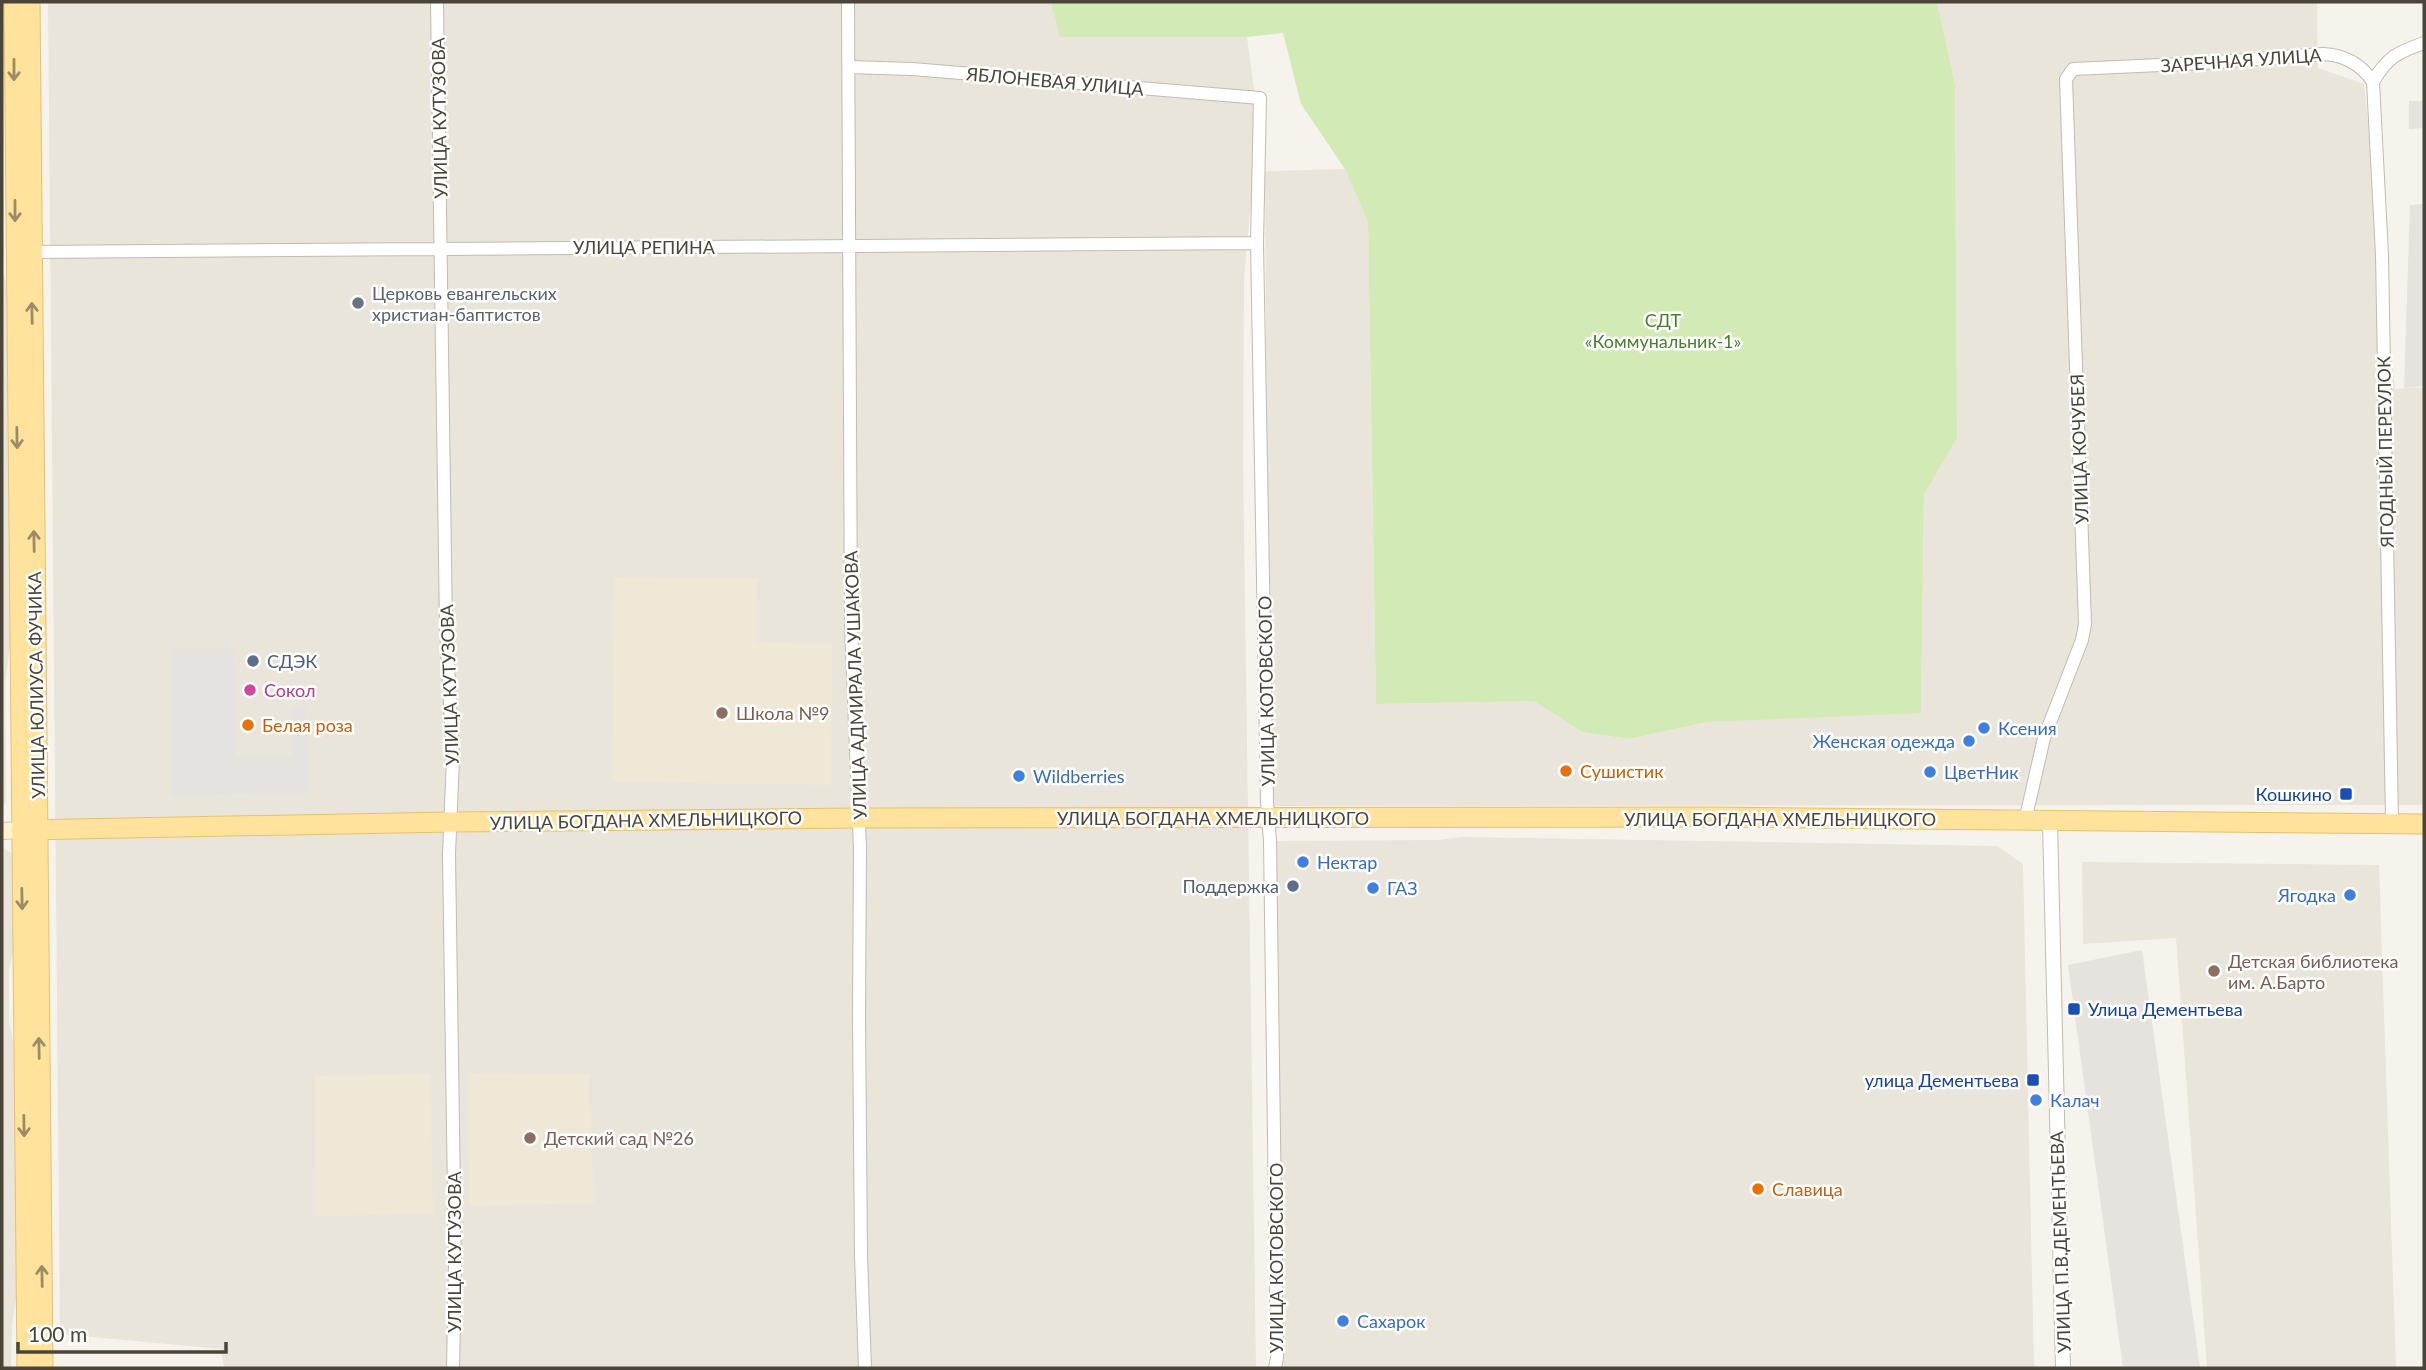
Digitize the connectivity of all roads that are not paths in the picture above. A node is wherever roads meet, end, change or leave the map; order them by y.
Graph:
1 (14, 2) edge
2 (30, 2) edge
3 (437, 2) edge
4 (848, 2) edge
5 (2424, 43) edge
6 (849, 67) junction
7 (2073, 69) joint
8 (2373, 82) junction
9 (1260, 98) joint
10 (1257, 243) junction
11 (848, 246) junction
12 (442, 249) junction
13 (16, 253) edge
14 (859, 818) junction
15 (1269, 818) junction
16 (2025, 821) junction
17 (450, 822) junction
18 (2050, 822) junction
19 (2392, 822) junction
20 (2424, 824) edge
21 (20, 830) edge
22 (27, 1368) edge
23 (43, 1368) edge
24 (453, 1368) edge
25 (865, 1368) edge
26 (1275, 1368) edge
27 (2063, 1368) edge

1 -> 13 main road, УЛИЦА ЮЛИУСА ФУЧИКА
2 - 13 main road, УЛИЦА ЮЛИУСА ФУЧИКА
3 - 12 street, УЛИЦА КУТУЗОВА
4 - 6 street, УЛИЦА АДМИРАЛА УШАКОВА
5 - 8 street
6 - 9 street, ЯБЛОНЕВАЯ УЛИЦА
6 - 11 street, УЛИЦА АДМИРАЛА УШАКОВА
7 - 8 street, ЗАРЕЧНАЯ УЛИЦА
7 - 16 street, УЛИЦА КОЧУБЕЯ
8 - 19 street, ЯГОДНЫЙ ПЕРЕУЛОК
9 - 10 street, УЛИЦА КОТОВСКОГО
10 - 11 street, УЛИЦА РЕПИНА
10 - 15 street, УЛИЦА КОТОВСКОГО
11 - 12 street, УЛИЦА РЕПИНА
11 - 14 street, УЛИЦА АДМИРАЛА УШАКОВА
12 - 13 street, УЛИЦА РЕПИНА
12 - 17 street, УЛИЦА КУТУЗОВА
13 - 21 main road, УЛИЦА ЮЛИУСА ФУЧИКА
14 - 15 main road, УЛИЦА БОГДАНА ХМЕЛЬНИЦКОГО
14 - 17 main road, УЛИЦА БОГДАНА ХМЕЛЬНИЦКОГО
14 - 25 street, УЛИЦА АДМИРАЛА УШАКОВА
15 - 16 main road, УЛИЦА БОГДАНА ХМЕЛЬНИЦКОГО
15 - 26 street, УЛИЦА КОТОВСКОГО
16 - 18 main road, УЛИЦА БОГДАНА ХМЕЛЬНИЦКОГО
17 - 21 main road, УЛИЦА БОГДАНА ХМЕЛЬНИЦКОГО
17 - 24 street, УЛИЦА КУТУЗОВА
18 - 19 main road, УЛИЦА БОГДАНА ХМЕЛЬНИЦКОГО
18 - 27 street, УЛИЦА П.В.ДЕМЕНТЬЕВА
19 - 20 main road, УЛИЦА БОГДАНА ХМЕЛЬНИЦКОГО
21 -> 22 main road, УЛИЦА ЮЛИУСА ФУЧИКА
23 -> 21 main road, УЛИЦА ЮЛИУСА ФУЧИКА

